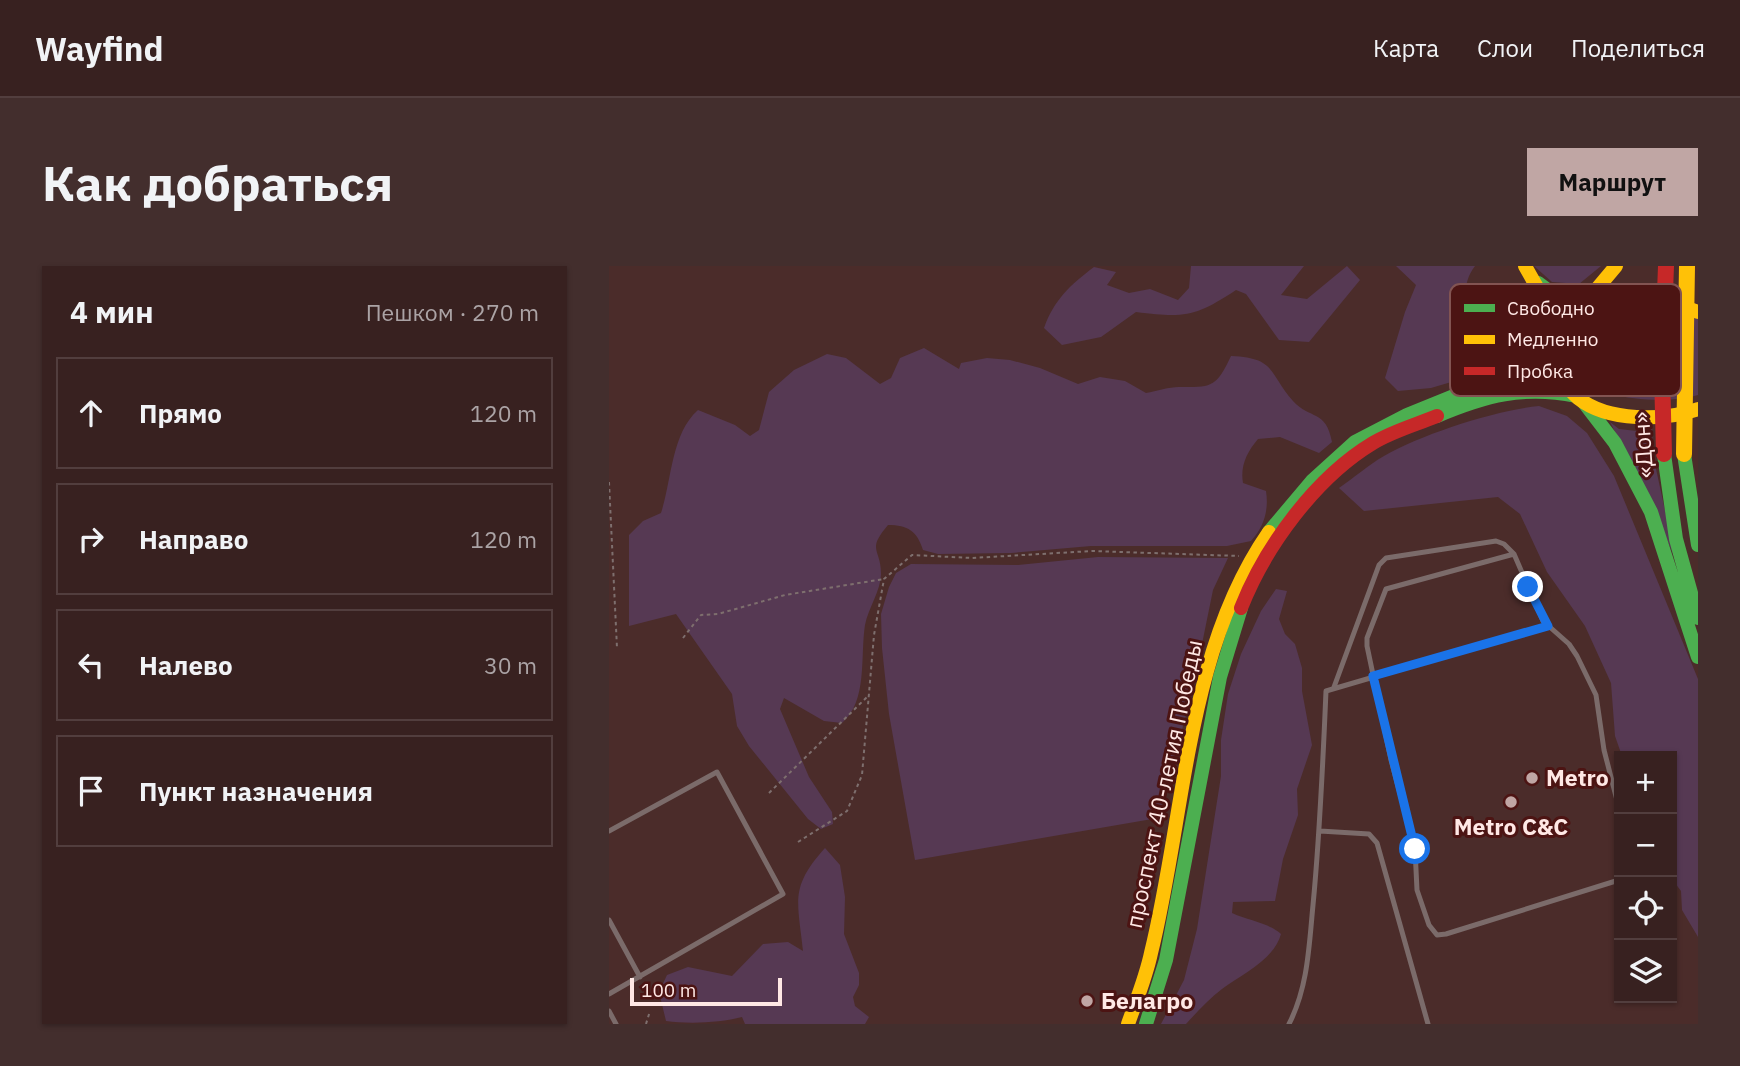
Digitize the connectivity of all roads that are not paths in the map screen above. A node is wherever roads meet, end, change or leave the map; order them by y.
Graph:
1 (1616, 266) edge
2 (1667, 266) edge
3 (1687, 266) edge
4 (1600, 284) edge
5 (1666, 284) edge
6 (1681, 305) edge
7 (1698, 312) edge
8 (1454, 396) edge
9 (1494, 396) edge
10 (1572, 396) edge
11 (1663, 396) edge
12 (1579, 398) junction
13 (1698, 410) edge
14 (1698, 545) edge
15 (1514, 554) junction
16 (1698, 618) edge
17 (1548, 626) junction
18 (1698, 657) edge
19 (1373, 676) junction
20 (1334, 687) junction
21 (1614, 789) edge
22 (609, 831) edge
23 (1320, 831) junction
24 (1614, 882) edge
25 (609, 920) edge
26 (640, 977) junction
27 (609, 994) edge
28 (609, 1011) edge
29 (616, 1024) edge
30 (1128, 1024) edge
31 (1146, 1024) edge
32 (1289, 1024) edge
33 (1428, 1024) edge

1 - 4 main road, проспект 40-летия Победы
2 - 5 main road, «Дон», bridge
3 - 14 main road, «Дон», bridge
6 - 7 main road
8 - 30 main road, проспект 40-летия Победы
9 - 31 main road, проспект 40-летия Победы
10 - 12 main road, проспект 40-летия Победы
11 - 16 main road, «Дон», bridge
12 - 13 main road, проспект 40-летия Победы
12 - 18 main road
15 - 17 lane
15 - 19 lane
15 - 20 lane
17 - 19 lane
17 - 21 lane
19 - 20 lane
19 - 24 lane
20 - 23 lane
22 - 26 lane
23 - 32 lane
23 - 33 lane
25 - 26 lane
26 - 27 lane
28 - 29 lane

